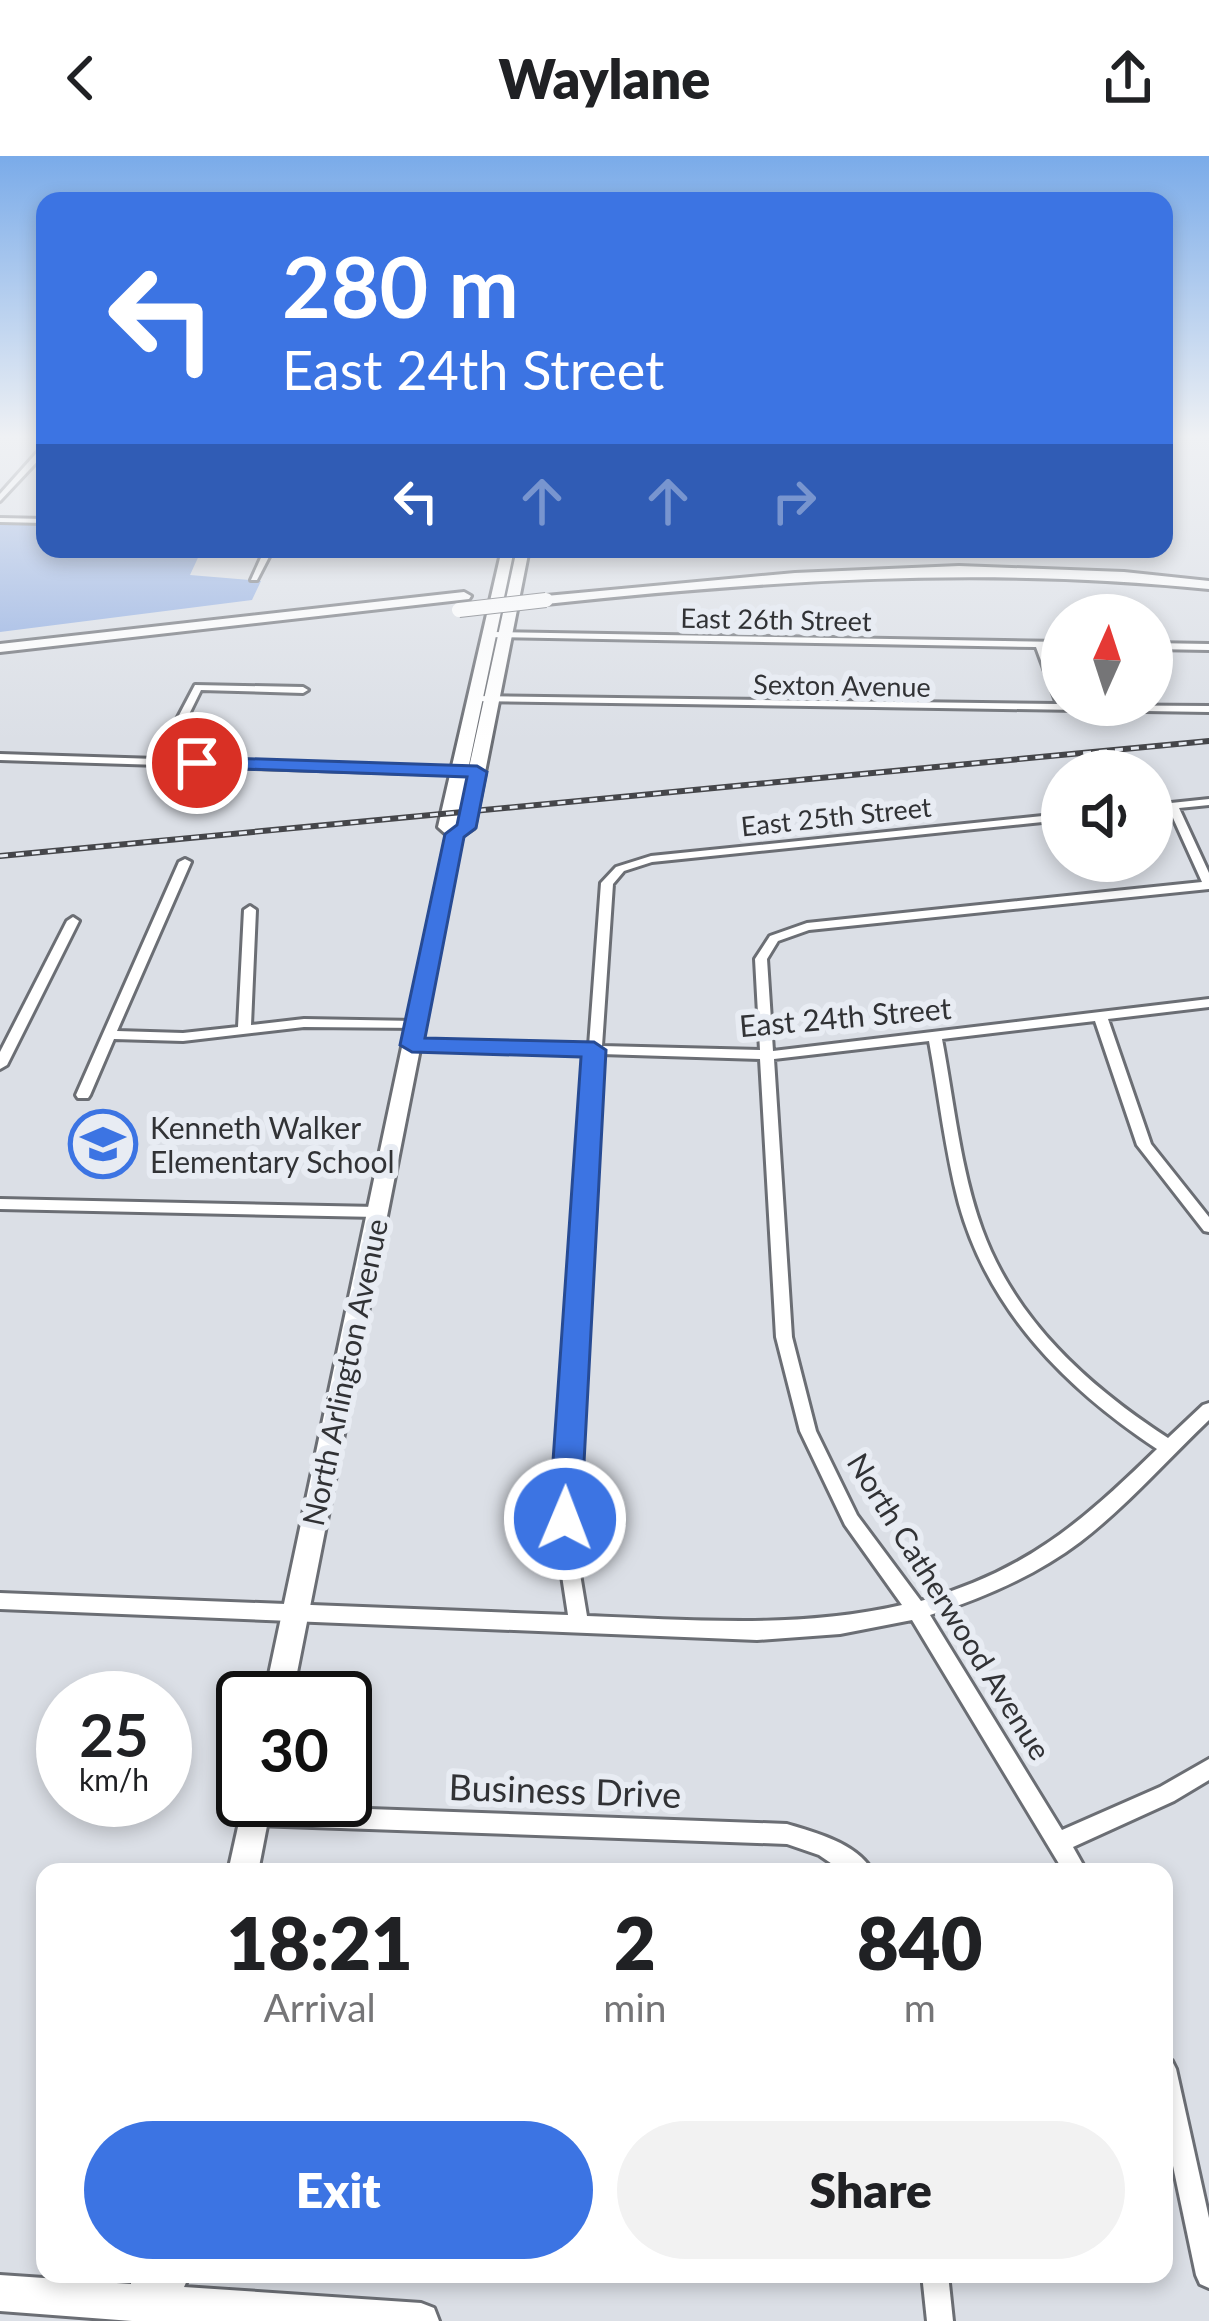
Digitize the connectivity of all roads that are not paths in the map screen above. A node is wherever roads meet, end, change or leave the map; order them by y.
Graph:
1 (264, 558) edge
2 (507, 558) edge
3 (520, 558) edge
4 (860, 558) edge
5 (1042, 558) edge
6 (1209, 572) edge
7 (254, 578) dead end
8 (1209, 585) edge
9 (547, 593) junction
10 (462, 603) junction
11 (497, 635) junction
12 (1040, 645) edge
13 (1173, 646) edge
14 (1209, 647) edge
15 (0, 648) edge
16 (0, 662) edge
17 (303, 690) dead end
18 (474, 699) junction
19 (492, 700) junction
20 (1041, 706) edge
21 (1173, 709) edge
22 (1209, 710) edge
23 (0, 757) edge
24 (160, 762) junction
25 (458, 771) junction
26 (477, 772) junction
27 (1209, 802) edge
28 (1173, 806) joint
29 (1041, 819) edge
30 (455, 834) junction
31 (184, 862) dead end
32 (1209, 885) edge
33 (250, 910) dead end
34 (73, 921) dead end
35 (1209, 1003) edge
36 (1100, 1016) junction
37 (244, 1030) junction
38 (0, 1033) edge
39 (16, 1033) junction
40 (110, 1035) junction
41 (414, 1035) junction
42 (935, 1036) junction
43 (594, 1050) junction
44 (766, 1054) junction
45 (0, 1065) edge
46 (83, 1095) dead end
47 (0, 1204) edge
48 (377, 1213) junction
49 (1209, 1227) edge
50 (1209, 1410) edge
51 (1168, 1448) junction
52 (0, 1601) edge
53 (917, 1611) junction
54 (295, 1613) junction
55 (579, 1625) junction
56 (283, 1671) edge
57 (1209, 1769) edge
58 (372, 1814) edge
59 (253, 1827) edge
60 (1058, 1843) junction
61 (245, 1863) edge
62 (849, 1863) edge
63 (1070, 1863) edge
64 (1173, 2110) edge
65 (1209, 2275) edge
66 (936, 2283) edge
67 (0, 2294) edge
68 (150, 2300) edge
69 (421, 2321) edge
70 (940, 2321) edge

1 - 7 street
2 - 11 main road, North Arlington Avenue
3 - 11 main road, North Arlington Avenue
4 - 9 highway
5 - 6 highway
8 - 9 highway
9 - 10 highway, bridge
10 - 15 highway
10 - 16 highway
11 - 12 street, East 26th Street
11 - 18 main road, North Arlington Avenue
11 - 19 main road, North Arlington Avenue
13 - 14 street
17 - 24 street
18 - 19 street, Sexton Avenue
18 - 25 main road, North Arlington Avenue
19 - 20 street, Sexton Avenue
19 - 26 main road, North Arlington Avenue
21 - 22 street, Sexton Avenue
23 - 24 street
24 - 25 street
25 - 26 street
25 - 30 main road, North Arlington Avenue
26 - 30 main road, North Arlington Avenue
27 - 28 street
28 - 32 street
29 - 43 street, East 25th Street
30 - 41 main road, North Arlington Avenue
31 - 40 street
32 - 44 street, North Catherwood Avenue
33 - 37 street
34 - 39 street
35 - 36 street, East 24th Street
36 - 42 street, East 24th Street
36 - 49 street
37 - 40 street, East 24th Street
37 - 41 street, East 24th Street
38 - 39 street
39 - 45 street
40 - 46 street
41 - 43 street, East 24th Street
41 - 48 main road, North Arlington Avenue
42 - 44 street, East 24th Street
42 - 51 street
43 - 44 street, East 24th Street
43 - 55 street
44 - 53 street, North Catherwood Avenue
47 - 48 street
48 - 54 main road, North Arlington Avenue
50 - 51 street
51 - 53 street
52 - 54 street
53 - 55 street
53 - 60 street, North Catherwood Avenue
54 - 55 street
54 - 56 main road, North Arlington Avenue
57 - 60 street
58 - 62 street, Business Drive
59 - 61 main road
60 - 63 street, North Catherwood Avenue
64 - 65 street
66 - 70 street
67 - 68 main road
68 - 69 main road

